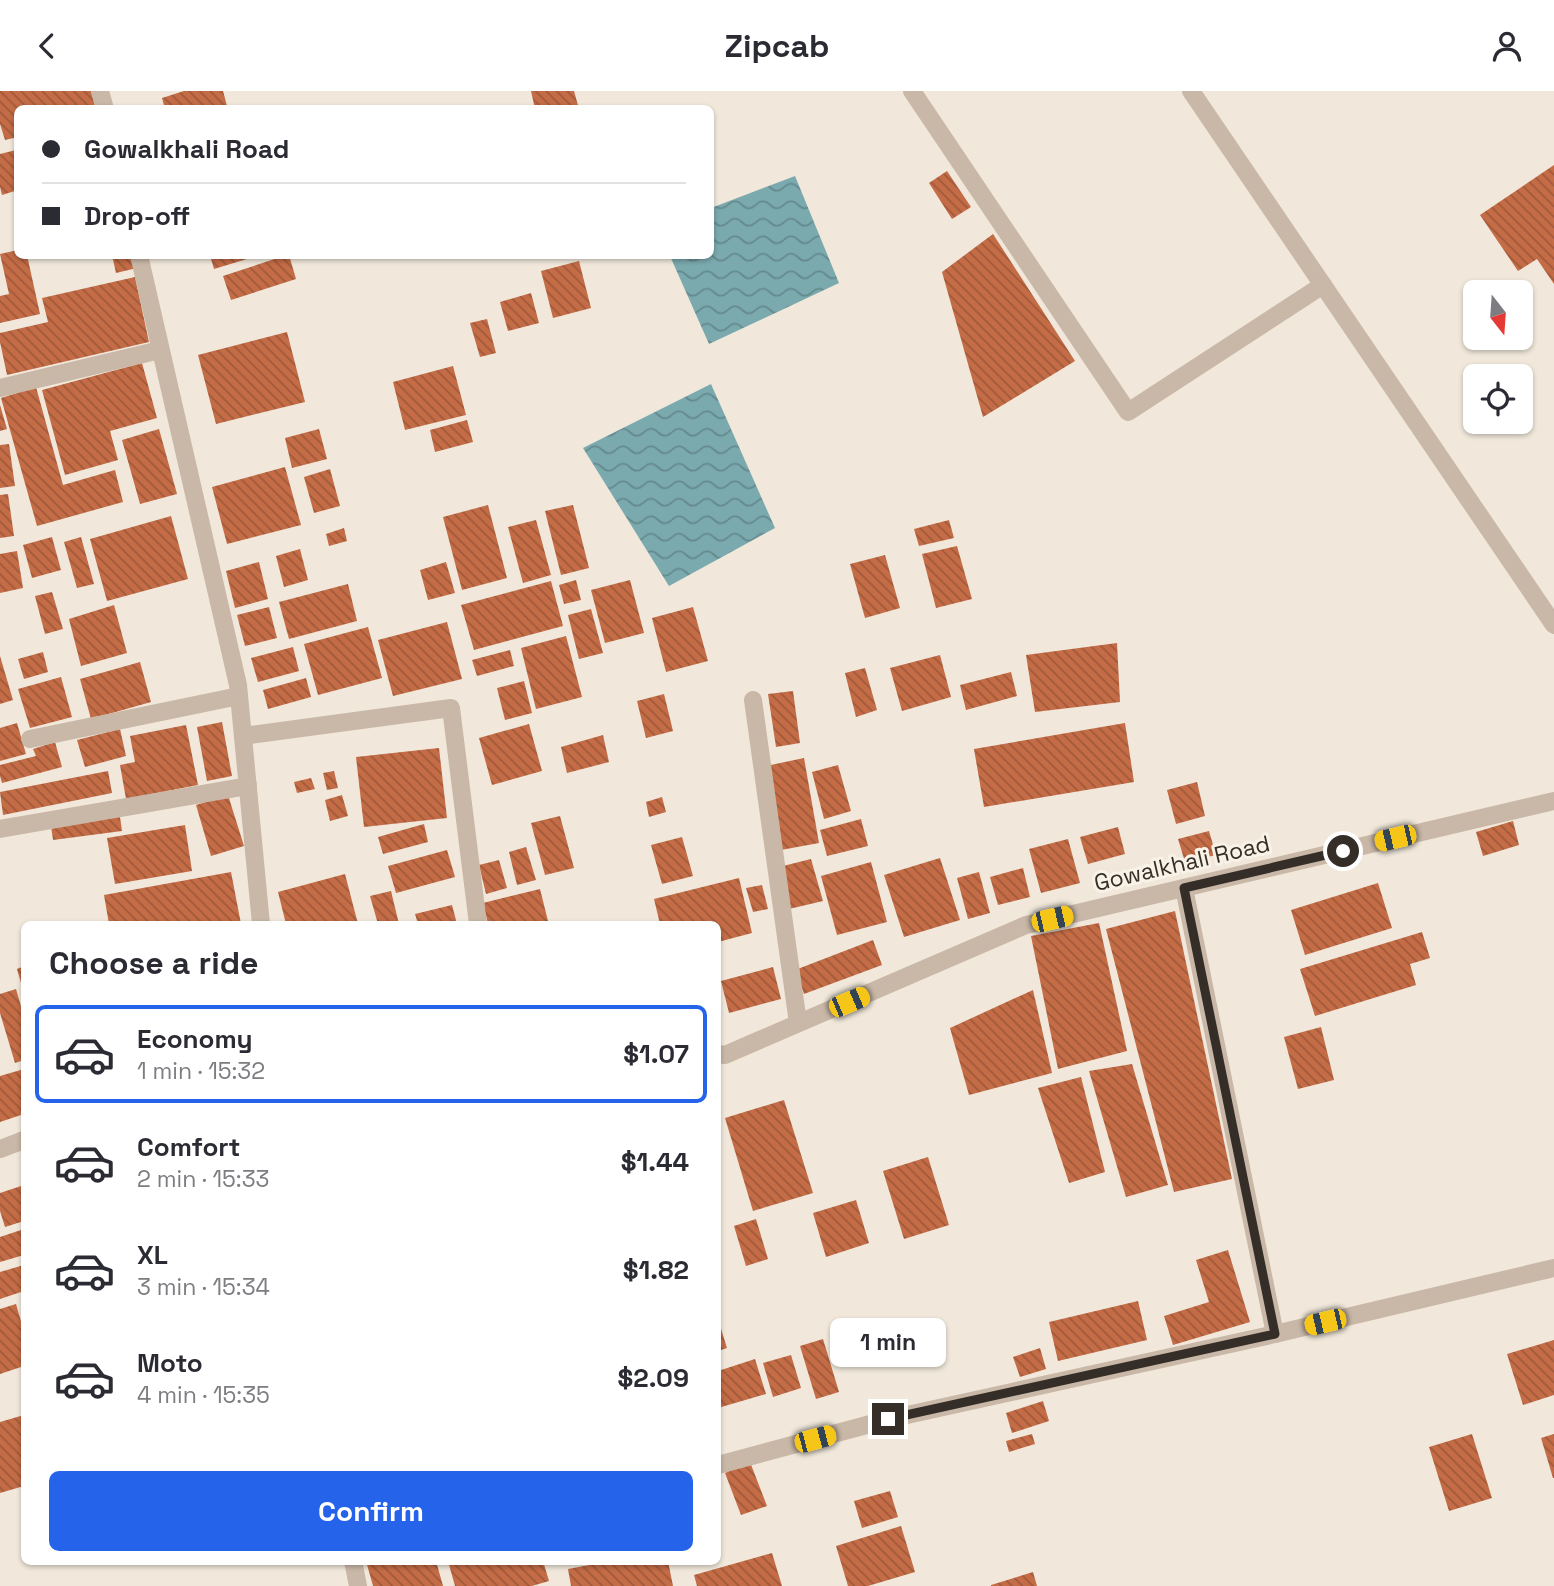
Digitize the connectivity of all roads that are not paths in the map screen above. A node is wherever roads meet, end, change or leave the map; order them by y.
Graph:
1 (912, 91) edge
2 (1192, 91) edge
3 (140, 259) edge
4 (1323, 285) junction
5 (160, 350) junction
6 (0, 388) edge
7 (1554, 625) edge
8 (239, 696) junction
9 (753, 700) dead end
10 (243, 736) junction
11 (30, 739) dead end
12 (248, 786) junction
13 (1554, 801) edge
14 (0, 829) edge
15 (1184, 888) junction
16 (261, 921) edge
17 (478, 921) edge
18 (798, 1023) junction
19 (721, 1054) edge
20 (21, 1141) edge
21 (0, 1149) edge
22 (1554, 1268) edge
23 (1275, 1334) junction
24 (721, 1464) edge
25 (354, 1565) edge
26 (358, 1586) edge

1 - 4 street
2 - 4 street
3 - 5 street
4 - 7 street
5 - 6 street
5 - 8 street
8 - 10 street
8 - 11 street
9 - 18 street
10 - 12 street
10 - 17 street
12 - 14 street
12 - 16 street
13 - 15 street, Gowalkhali Road
15 - 18 street, Gowalkhali Road
15 - 23 street
18 - 19 street, Gowalkhali Road
20 - 21 street
22 - 23 street
23 - 24 street
25 - 26 street

